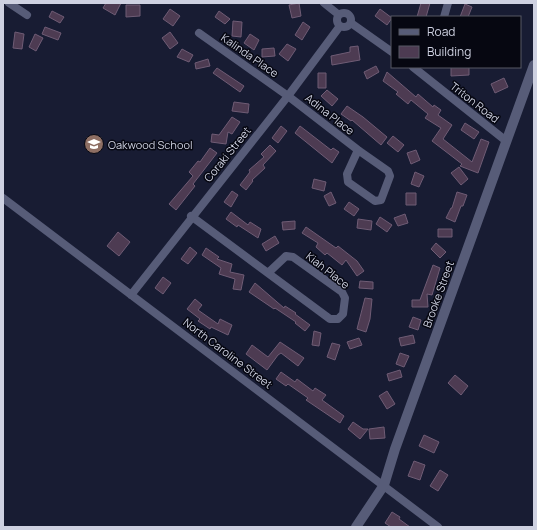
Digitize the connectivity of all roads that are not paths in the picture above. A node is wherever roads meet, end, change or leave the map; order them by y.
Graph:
1 (9, 3) edge
2 (324, 3) edge
3 (448, 3) edge
4 (27, 15) dead end
5 (339, 15) junction
6 (444, 16) edge
7 (351, 23) junction
8 (340, 26) junction
9 (200, 33) dead end
10 (391, 51) edge
11 (534, 65) edge
12 (418, 69) edge
13 (288, 96) junction
14 (506, 140) junction
15 (358, 150) junction
16 (3, 198) edge
17 (191, 216) junction
18 (268, 273) junction
19 (131, 295) junction
20 (384, 485) junction
21 (356, 527) edge
22 (438, 527) edge

1 - 4 street
2 - 5 street
3 - 6 street
5 - 7 street
5 - 8 street
7 - 8 street
7 - 10 street
8 - 13 street, Coraki Street
9 - 13 street, Kalinda Place
11 - 14 street, Brooke Street
12 - 14 street, Triton Road
13 - 15 street, Adina Place
13 - 17 street, Coraki Street
14 - 20 street, Brooke Street
15 - 15 street, Adina Place
16 - 19 street, North Caroline Street
17 - 18 street, Kiah Place
17 - 19 street, Coraki Street
18 - 18 street, Kiah Place
19 - 20 street, North Caroline Street
20 - 21 street, Brooke Street
20 - 22 street, North Caroline Street

